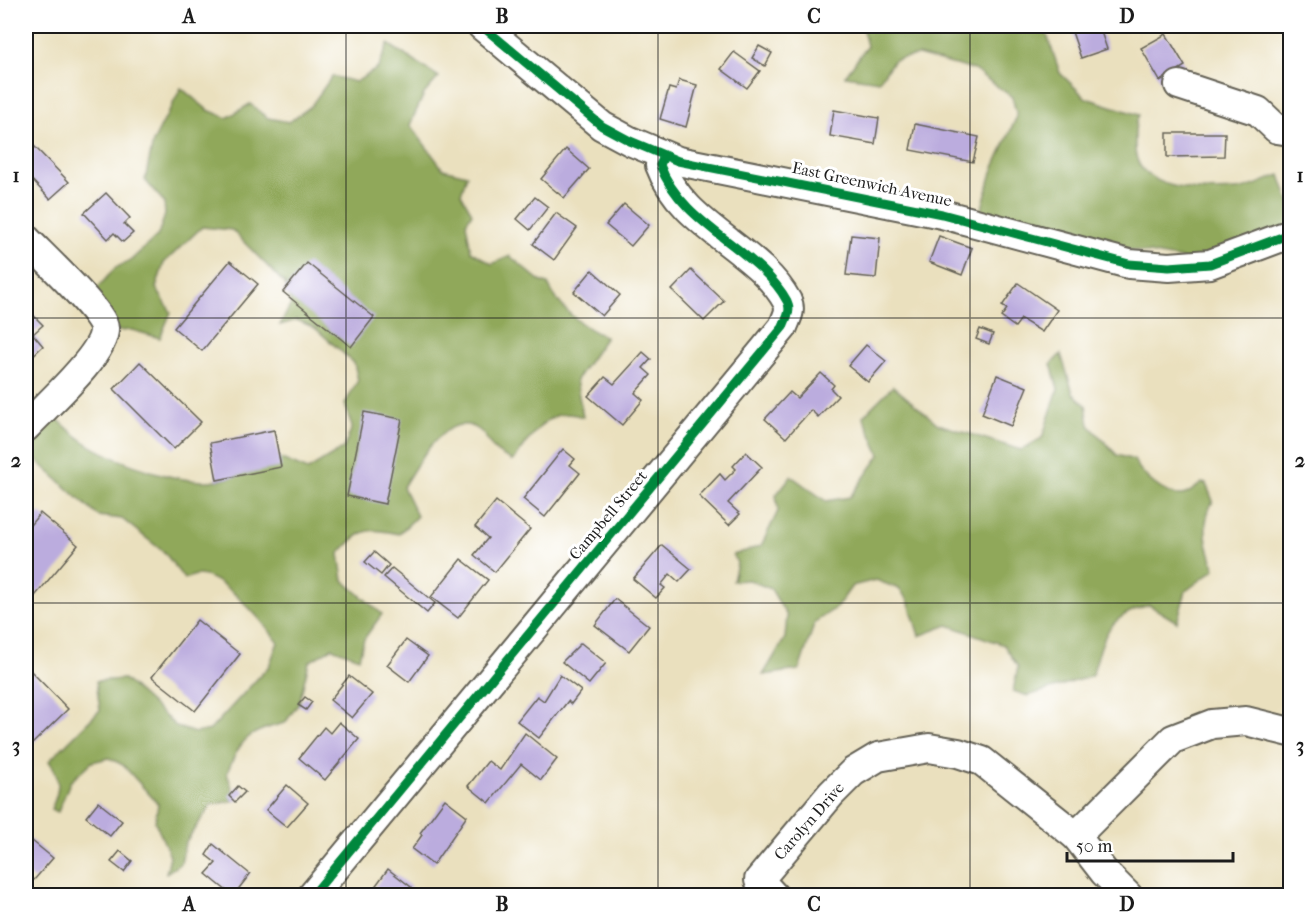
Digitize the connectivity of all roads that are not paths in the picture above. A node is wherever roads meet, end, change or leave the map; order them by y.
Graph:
1 (482, 26) edge
2 (1179, 85) dead end
3 (1290, 131) edge
4 (664, 156) junction
5 (1290, 234) edge
6 (26, 239) edge
7 (26, 427) edge
8 (1290, 732) edge
9 (1076, 836) junction
10 (767, 888) edge
11 (312, 896) edge
12 (1128, 896) edge

1 - 4 street, East Greenwich Avenue
2 - 3 street
4 - 5 street, East Greenwich Avenue
4 - 11 street, Campbell Street
6 - 7 street
8 - 9 street
9 - 10 street, Carolyn Drive
9 - 12 street, Carolyn Drive

